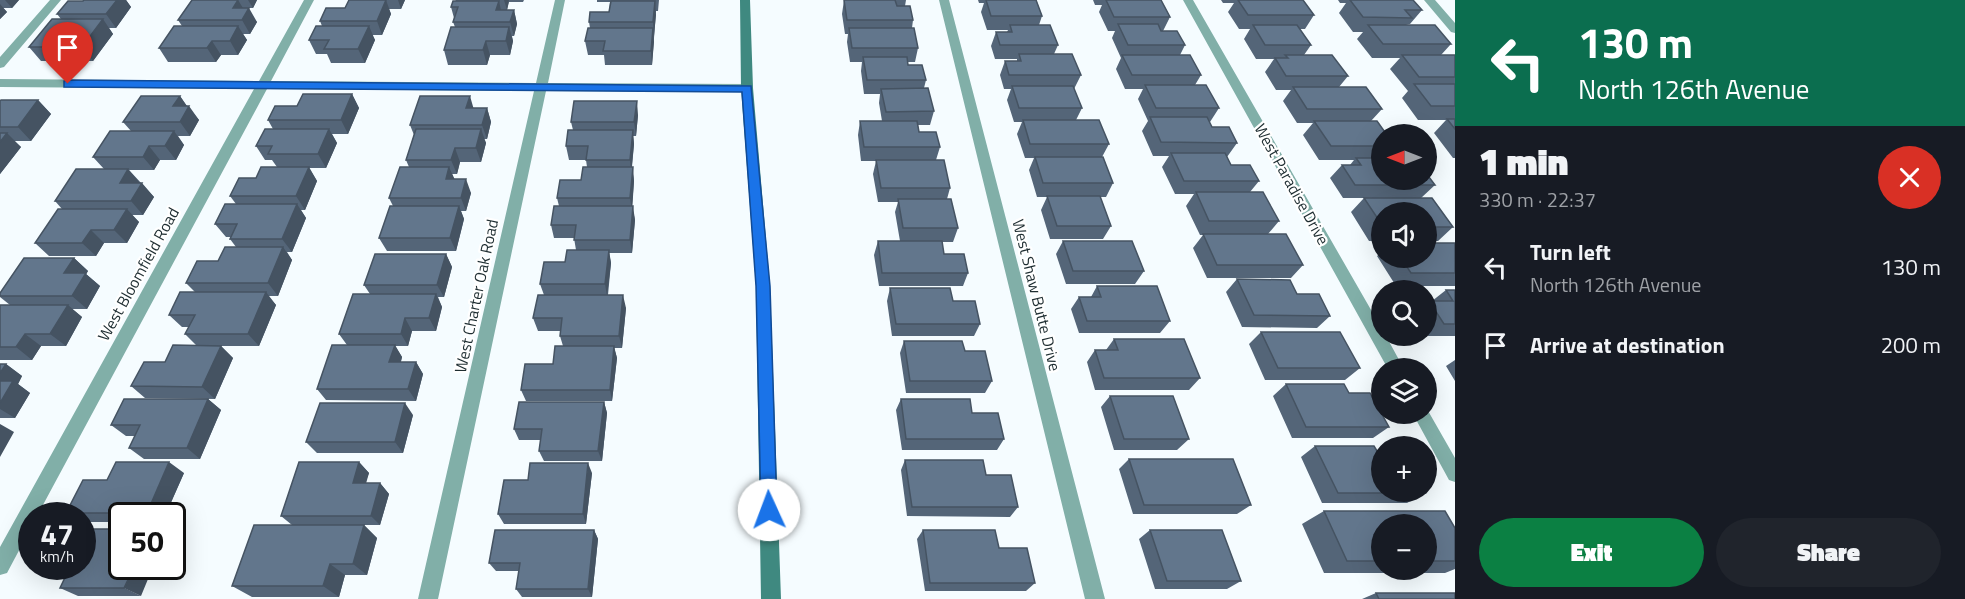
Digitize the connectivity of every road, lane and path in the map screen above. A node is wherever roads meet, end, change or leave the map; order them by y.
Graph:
1 (56, 0) edge
2 (309, 0) edge
3 (560, 0) edge
4 (745, 0) edge
5 (944, 0) edge
6 (1188, 0) edge
7 (1429, 0) edge
8 (1455, 30) edge
9 (0, 64) edge
10 (0, 83) edge
11 (261, 86) junction
12 (540, 87) junction
13 (747, 88) junction
14 (1390, 358) edge
15 (1427, 424) edge
16 (1455, 474) edge
17 (0, 566) edge
18 (428, 599) edge
19 (771, 599) edge
20 (1095, 599) edge

1 - 9 street
2 - 11 street, West Bloomfield Road
3 - 12 street, West Charter Oak Road
4 - 13 main road
5 - 20 street, West Shaw Butte Drive
6 - 14 street, West Paradise Drive
7 - 8 street
10 - 11 street
11 - 12 street
11 - 17 street, West Bloomfield Road
12 - 13 street
12 - 18 street, West Charter Oak Road
13 - 19 main road
15 - 16 street

